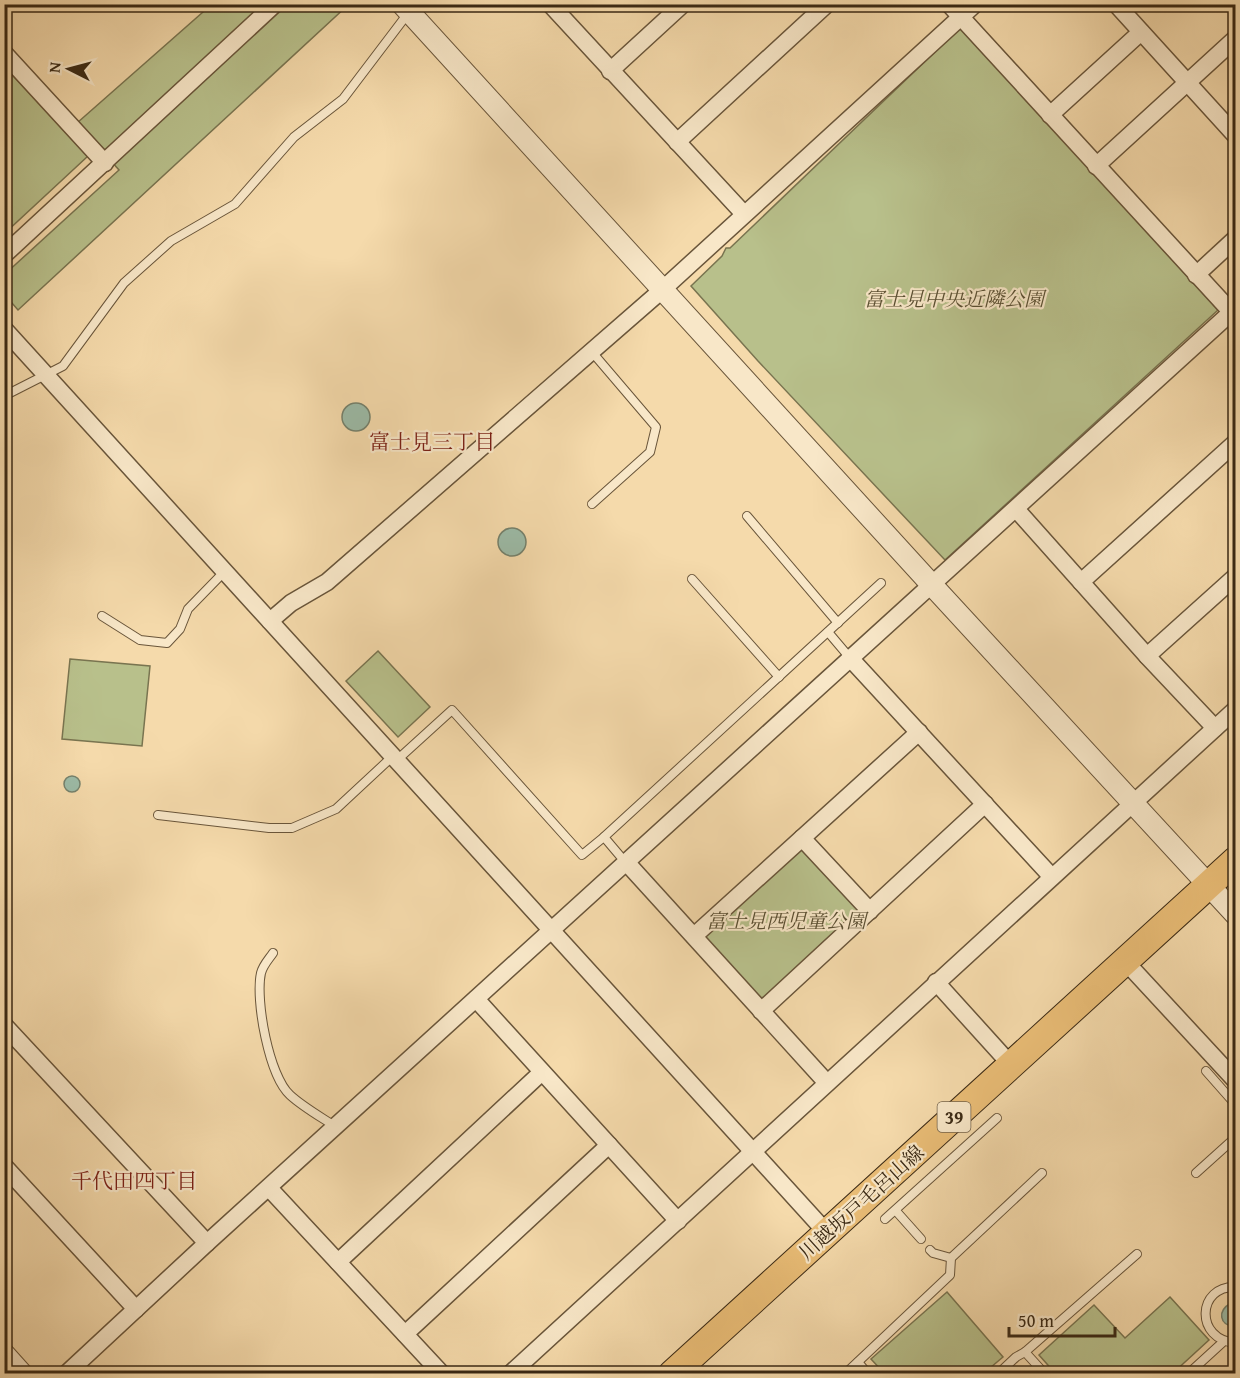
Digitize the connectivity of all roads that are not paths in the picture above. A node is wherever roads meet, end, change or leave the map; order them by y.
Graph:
1 (275, 4) edge
2 (550, 4) edge
3 (683, 4) edge
4 (827, 4) edge
5 (975, 4) edge
6 (1116, 4) edge
7 (406, 8) edge
8 (955, 11) edge
9 (1140, 32) junction
10 (1236, 38) edge
11 (4, 53) edge
12 (610, 70) junction
13 (1186, 82) junction
14 (1050, 115) junction
15 (1236, 136) edge
16 (677, 142) junction
17 (105, 163) junction
18 (1096, 166) junction
19 (744, 214) junction
20 (1236, 238) edge
21 (4, 255) edge
22 (1196, 274) junction
23 (662, 290) junction
24 (1234, 313) edge
25 (4, 329) edge
26 (592, 352) junction
27 (46, 375) junction
28 (4, 396) edge
29 (1236, 442) edge
30 (592, 504) dead end
31 (1016, 509) junction
32 (747, 516) dead end
33 (225, 571) junction
34 (1236, 576) edge
35 (692, 579) dead end
36 (1082, 582) junction
37 (881, 583) dead end
38 (931, 584) junction
39 (102, 616) dead end
40 (270, 621) junction
41 (838, 623) junction
42 (828, 632) junction
43 (1147, 656) junction
44 (850, 658) junction
45 (779, 676) junction
46 (1236, 709) edge
47 (1215, 728) junction
48 (919, 732) junction
49 (395, 758) junction
50 (1132, 802) junction
51 (985, 804) junction
52 (158, 815) dead end
53 (604, 837) junction
54 (802, 838) junction
55 (1236, 860) edge
56 (627, 863) junction
57 (1051, 876) junction
58 (1208, 885) junction
59 (870, 911) junction
60 (1236, 915) edge
61 (552, 931) junction
62 (694, 936) junction
63 (273, 953) dead end
64 (1125, 960) junction
65 (936, 982) junction
66 (476, 999) junction
67 (761, 1011) junction
68 (4, 1025) edge
69 (1011, 1065) junction
70 (1206, 1071) dead end
71 (542, 1072) junction
72 (1236, 1081) edge
73 (827, 1083) junction
74 (1236, 1105) edge
75 (997, 1118) dead end
76 (336, 1127) junction
77 (1236, 1137) edge
78 (609, 1145) junction
79 (752, 1151) junction
80 (4, 1166) edge
81 (1042, 1173) dead end
82 (1196, 1173) dead end
83 (269, 1188) junction
84 (896, 1211) junction
85 (885, 1219) dead end
86 (678, 1221) junction
87 (826, 1233) junction
88 (921, 1239) dead end
89 (207, 1243) junction
90 (930, 1250) dead end
91 (1137, 1254) dead end
92 (951, 1258) junction
93 (338, 1262) junction
94 (1236, 1287) edge
95 (136, 1309) junction
96 (405, 1334) junction
97 (1223, 1342) junction
98 (1236, 1343) edge
99 (1025, 1352) junction
100 (4, 1354) edge
101 (858, 1362) junction
102 (673, 1373) edge
103 (22, 1374) edge
104 (66, 1374) edge
105 (441, 1374) edge
106 (510, 1374) edge
107 (845, 1374) edge
108 (868, 1374) edge
109 (998, 1374) edge
110 (1045, 1374) edge
111 (1188, 1374) edge

1 - 17 street
2 - 12 street
3 - 12 street
4 - 16 street
5 - 8 street
6 - 9 street
7 - 23 street
7 - 27 lane
8 - 14 street
8 - 19 street
9 - 13 street
9 - 14 street
10 - 13 street
11 - 17 street
12 - 16 street
13 - 15 street
13 - 18 street
14 - 18 street
16 - 19 street
17 - 21 street
18 - 22 street
19 - 23 street
20 - 22 street
22 - 24 street
23 - 26 street
23 - 38 street
24 - 31 street
25 - 27 street
26 - 30 lane
26 - 40 street
27 - 28 lane
27 - 33 street
29 - 36 street
31 - 36 street
31 - 38 street
32 - 41 lane
33 - 39 lane
33 - 40 street
34 - 43 street
35 - 45 lane
36 - 43 street
37 - 41 lane
38 - 44 street
38 - 50 street
40 - 49 street
41 - 42 lane
42 - 44 lane
42 - 45 lane
43 - 47 street
44 - 48 street
44 - 56 street
45 - 53 lane
46 - 47 street
47 - 50 street
48 - 51 street
48 - 54 street
49 - 52 lane
49 - 53 lane
49 - 61 street
50 - 57 street
50 - 58 street
51 - 57 street
51 - 59 street
53 - 56 lane
54 - 59 street
54 - 62 street
55 - 58 main road, 川越坂戸毛呂山線 / 39
56 - 61 street
56 - 62 street
57 - 65 street
58 - 60 street
58 - 64 main road, 川越坂戸毛呂山線 / 39
59 - 67 street
61 - 66 street
61 - 79 street
62 - 67 street
63 - 76 lane
64 - 69 main road, 川越坂戸毛呂山線 / 39
64 - 72 street
65 - 69 street
65 - 73 street
66 - 71 street
66 - 76 street
67 - 73 street
68 - 89 street
69 - 87 main road, 川越坂戸毛呂山線 / 39
70 - 74 lane
71 - 78 street
71 - 93 street
73 - 79 street
75 - 84 lane
76 - 83 street
77 - 82 lane
78 - 86 street
78 - 96 street
79 - 86 street
79 - 87 street
80 - 95 street
81 - 92 lane
83 - 89 street
83 - 93 street
84 - 85 lane
84 - 88 lane
86 - 106 street
87 - 102 main road, 川越坂戸毛呂山線 / 39
89 - 95 street
90 - 92 lane
91 - 99 lane
92 - 101 lane
93 - 96 street
94 - 97 lane
95 - 104 street
96 - 105 street
97 - 98 lane
97 - 111 lane
99 - 109 lane
99 - 110 lane
100 - 103 street
101 - 107 lane
101 - 108 lane

